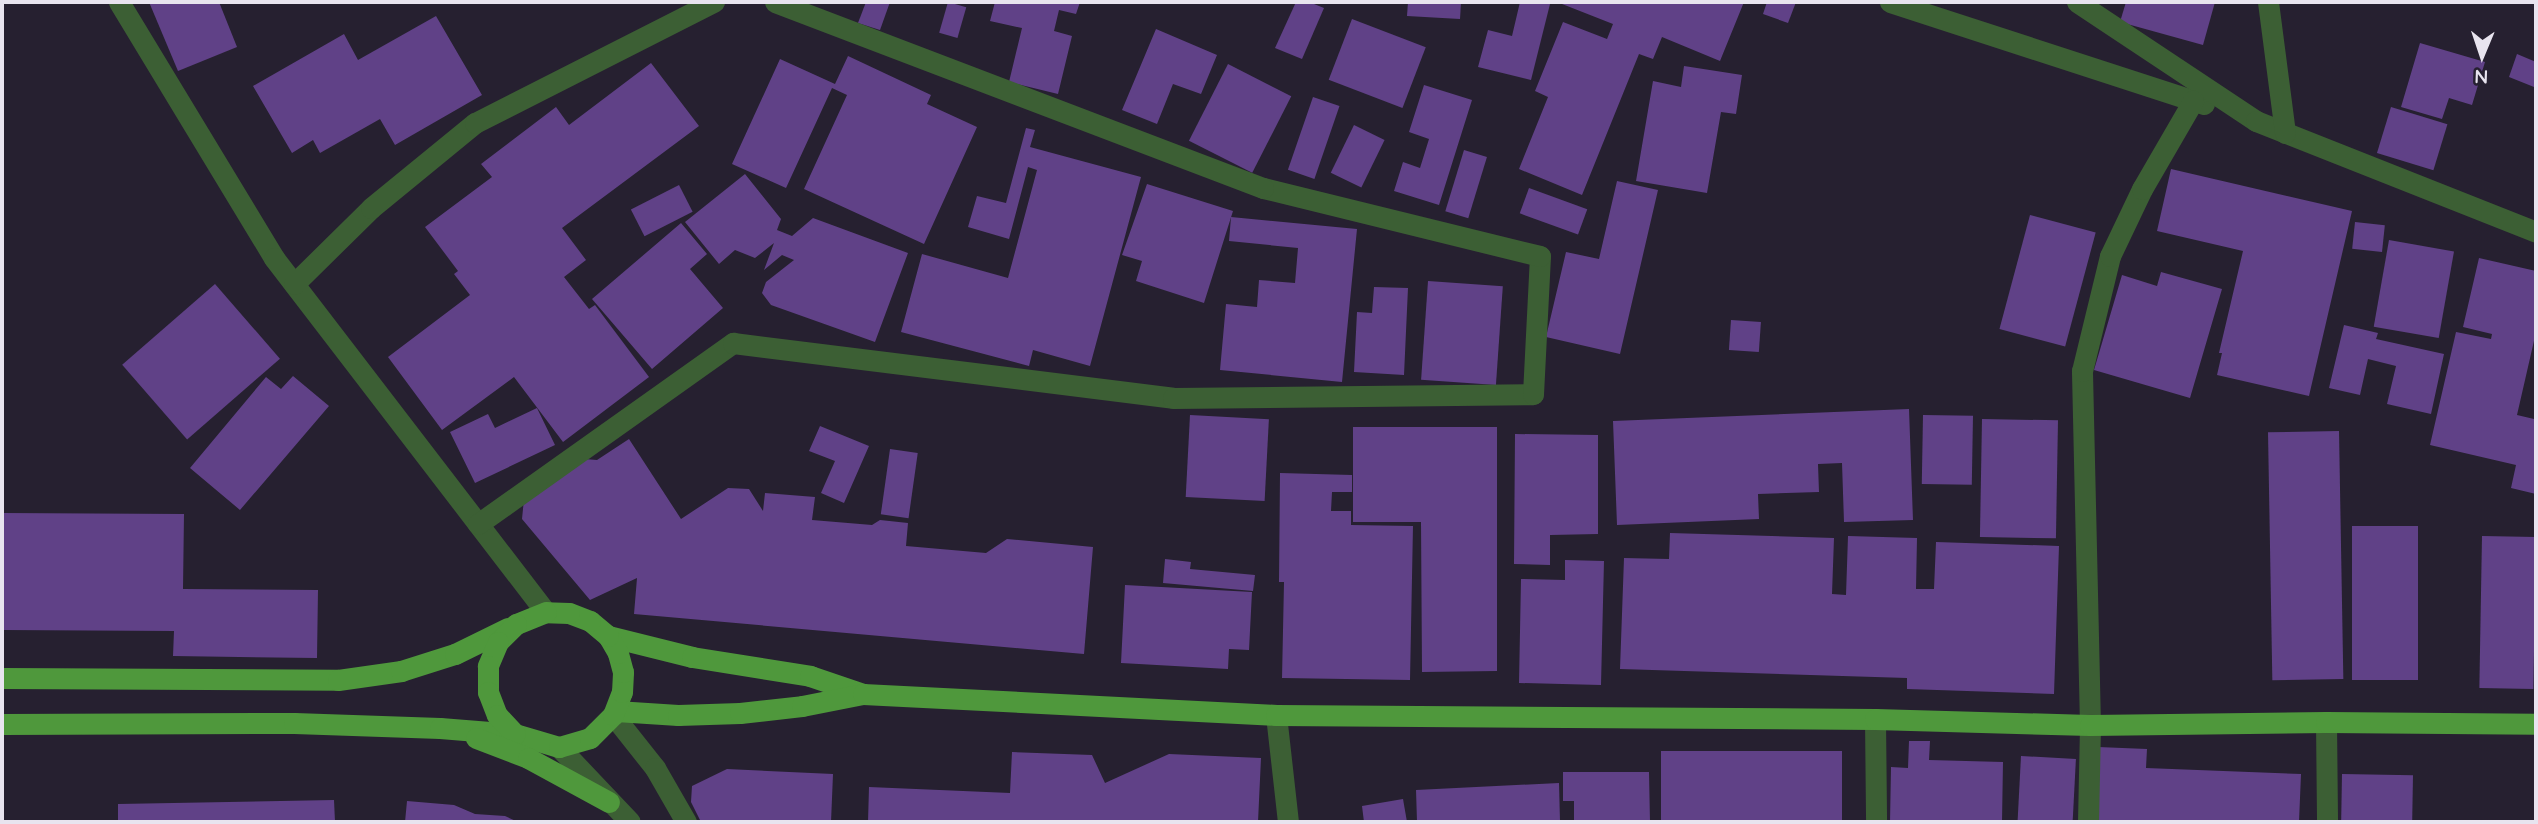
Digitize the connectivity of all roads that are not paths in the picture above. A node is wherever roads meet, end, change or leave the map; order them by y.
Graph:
1 (119, 2) edge
2 (714, 2) edge
3 (775, 2) edge
4 (1890, 2) edge
5 (2077, 2) edge
6 (2268, 2) edge
7 (2193, 101) junction
8 (2256, 121) junction
9 (2285, 133) junction
10 (2536, 232) edge
11 (294, 284) junction
12 (478, 524) junction
13 (546, 612) junction
14 (516, 624) junction
15 (608, 636) junction
16 (2, 678) edge
17 (863, 694) junction
18 (615, 713) junction
19 (1276, 715) junction
20 (1875, 719) junction
21 (2326, 722) junction
22 (2, 724) edge
23 (2536, 724) edge
24 (2090, 725) junction
25 (440, 728) junction
26 (515, 734) junction
27 (559, 747) junction
28 (609, 802) junction
29 (630, 822) edge
30 (686, 822) edge
31 (1288, 822) edge
32 (1877, 822) edge
33 (2088, 822) edge
34 (2327, 822) edge

1 - 11 street
2 - 11 street
3 - 12 street
4 - 7 street
5 - 8 street
6 - 9 street
7 - 8 street
7 - 24 street
8 - 9 street
9 - 10 street
11 - 12 street
12 - 13 street
13 - 14 main road
13 - 15 main road
14 - 16 main road
14 - 26 main road
15 - 17 main road
15 - 18 main road
17 - 18 main road
17 - 19 main road
18 - 27 main road
18 - 30 street
19 - 20 main road
19 - 31 street
20 - 24 main road
20 - 32 street
21 - 23 main road
21 - 24 main road
21 - 34 street
22 - 25 main road
24 - 33 street
25 - 26 main road
25 - 28 main road
26 - 27 main road
27 - 28 street
28 - 29 street

